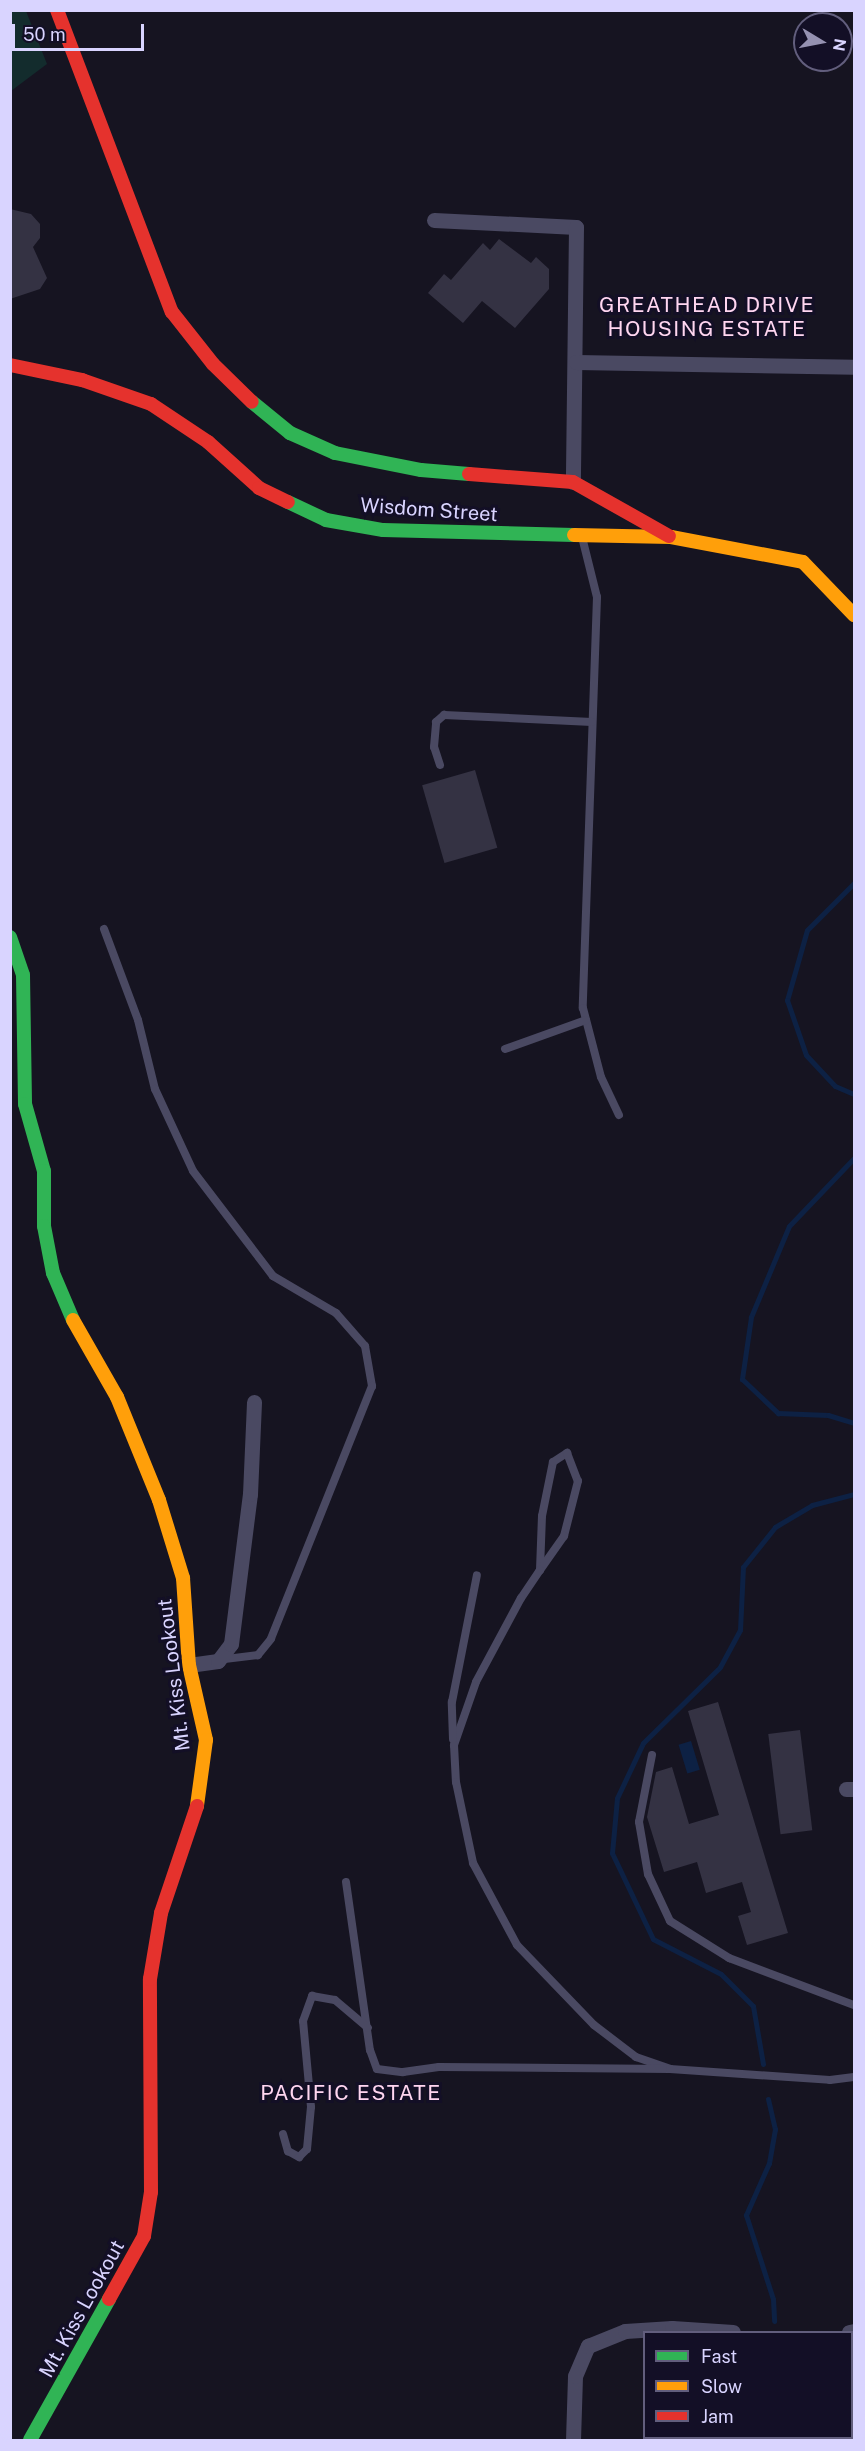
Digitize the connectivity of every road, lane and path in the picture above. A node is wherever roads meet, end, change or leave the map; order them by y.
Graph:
1 (57, 10) edge
2 (434, 220) dead end
3 (576, 362) junction
4 (10, 365) edge
5 (855, 367) edge
6 (573, 482) junction
7 (581, 536) junction
8 (671, 537) junction
9 (855, 615) edge
10 (592, 722) junction
11 (440, 765) dead end
12 (104, 928) dead end
13 (10, 937) edge
14 (586, 1020) junction
15 (505, 1049) dead end
16 (619, 1115) dead end
17 (254, 1402) dead end
18 (540, 1570) junction
19 (477, 1575) dead end
20 (218, 1661) junction
21 (189, 1665) junction
22 (453, 1745) junction
23 (652, 1755) dead end
24 (346, 1882) dead end
25 (855, 2005) edge
26 (368, 2028) junction
27 (670, 2069) junction
28 (855, 2077) edge
29 (283, 2134) dead end
30 (718, 2331) edge
31 (30, 2440) edge
32 (573, 2440) edge

1 - 6 street
2 - 3 street
3 - 5 street
3 - 6 street
4 - 7 street, Wisdom Street
6 - 8 street
7 - 8 street, Wisdom Street
7 - 10 lane
8 - 9 street
10 - 11 lane
10 - 14 lane
12 - 20 lane
13 - 21 street, Mt. Kiss Lookout
14 - 15 lane
14 - 16 lane
17 - 20 street
18 - 18 lane
18 - 22 lane
19 - 22 lane
20 - 21 street
21 - 31 street, Mt. Kiss Lookout
22 - 27 lane
23 - 25 lane
24 - 26 lane
26 - 27 lane
26 - 29 lane
27 - 28 lane
30 - 32 street

